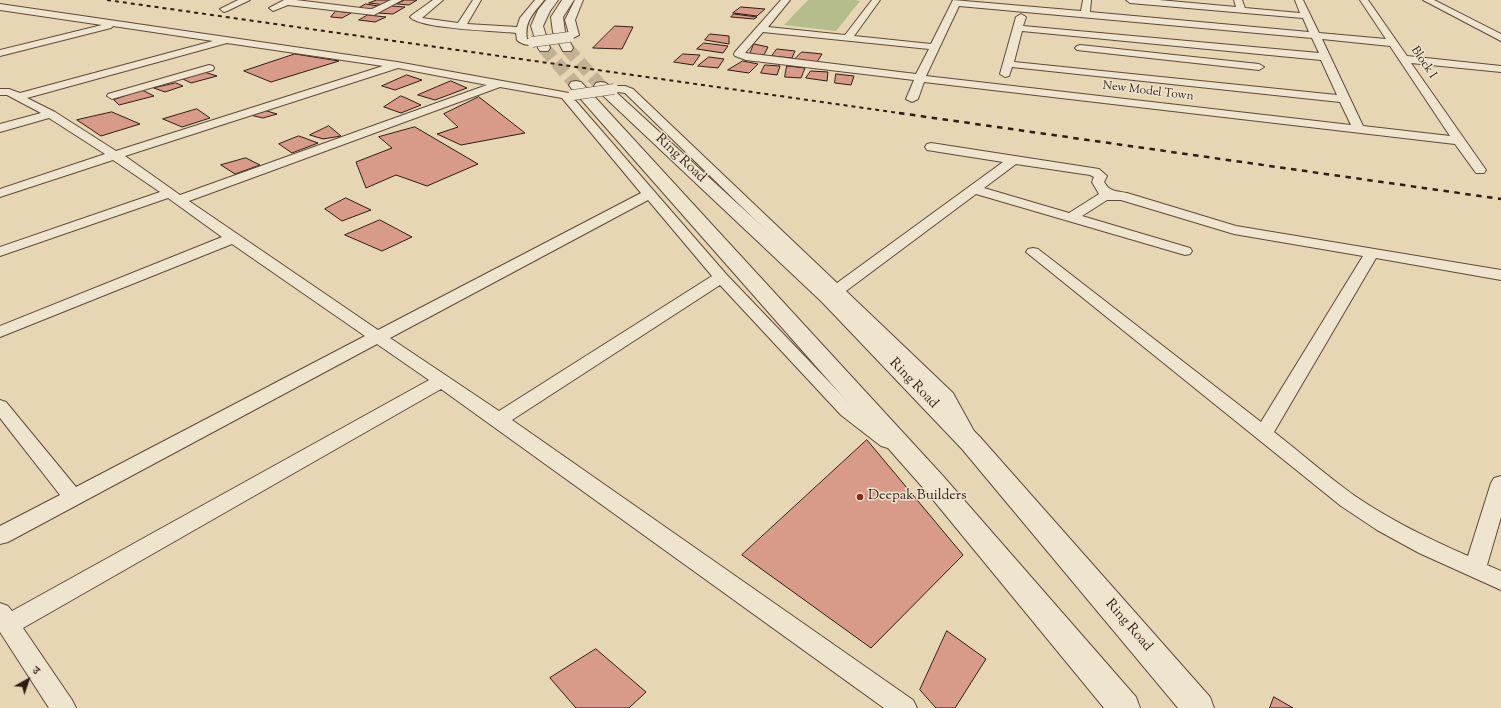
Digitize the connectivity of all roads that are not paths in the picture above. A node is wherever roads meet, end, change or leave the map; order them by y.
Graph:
1 (246, 0) edge
2 (352, 0) edge
3 (398, 0) edge
4 (439, 0) edge
5 (477, 0) edge
6 (540, 0) edge
7 (552, 0) edge
8 (568, 0) edge
9 (578, 0) edge
10 (786, 0) edge
11 (876, 0) edge
12 (1087, 0) edge
13 (1130, 0) edge
14 (1238, 0) edge
15 (1299, 0) edge
16 (1364, 0) edge
17 (1426, 0) edge
18 (290, 1) edge
19 (957, 1) edge
20 (1024, 4) edge
21 (0, 7) edge
22 (273, 8) dead end
23 (335, 8) junction
24 (224, 9) dead end
25 (1241, 10) junction
26 (1085, 14) junction
27 (1306, 16) junction
28 (117, 24) junction
29 (461, 26) junction
30 (1018, 28) junction
31 (761, 29) junction
32 (520, 30) junction
33 (1083, 34) junction
34 (1315, 36) junction
35 (848, 38) junction
36 (1501, 38) edge
37 (227, 40) junction
38 (7, 42) dead end
39 (568, 43) junction
40 (1393, 43) junction
41 (27, 46) junction
42 (934, 47) junction
43 (544, 48) tunnel mouth
44 (1254, 50) junction
45 (0, 53) edge
46 (1324, 57) junction
47 (1404, 59) junction
48 (1078, 60) junction
49 (1008, 64) junction
50 (398, 65) junction
51 (1259, 67) junction
52 (122, 68) junction
53 (209, 68) dead end
54 (1501, 69) edge
55 (920, 78) junction
56 (154, 84) junction
57 (498, 84) junction
58 (608, 88) junction
59 (1001, 88) junction
60 (1266, 91) junction
61 (0, 92) edge
62 (572, 92) junction
63 (112, 96) dead end
64 (20, 97) junction
65 (912, 99) dead end
66 (1345, 99) junction
67 (51, 114) junction
68 (0, 128) edge
69 (1359, 130) junction
70 (1459, 141) junction
71 (931, 147) dead end
72 (115, 155) junction
73 (1015, 159) junction
74 (1480, 170) dead end
75 (975, 189) junction
76 (0, 193) edge
77 (649, 194) junction
78 (1109, 195) junction
79 (174, 197) junction
80 (1072, 218) junction
81 (233, 238) junction
82 (1185, 251) dead end
83 (0, 252) edge
84 (1033, 252) dead end
85 (1372, 253) junction
86 (1501, 275) edge
87 (721, 277) junction
88 (838, 290) junction
89 (0, 332) edge
90 (377, 337) junction
91 (441, 380) junction
92 (0, 406) edge
93 (499, 420) junction
94 (1263, 434) junction
95 (971, 443) junction
96 (911, 458) junction
97 (1501, 483) edge
98 (74, 498) junction
99 (0, 536) edge
100 (1475, 569) junction
101 (1501, 581) edge
102 (4, 619) edge
103 (62, 708) edge
104 (904, 708) edge
105 (1124, 708) edge
106 (1198, 708) edge

1 - 24 street
2 - 23 street
3 - 23 street
4 - 29 street
5 - 29 street
6 - 32 street
7 - 43 street
8 - 39 street
9 - 39 street
10 - 31 street
11 - 35 street
12 - 26 street
13 - 25 street
14 - 25 street
15 - 27 street
16 - 40 street, Block I
17 - 36 street
18 - 22 street
18 - 23 street
19 - 20 street
19 - 42 street
20 - 26 street
20 - 30 street
21 - 28 street
25 - 27 street
26 - 34 street
27 - 34 street
28 - 37 street
28 - 41 street
29 - 32 street
30 - 33 street
30 - 49 street
31 - 35 street
31 - 55 street, New Model Town
32 - 39 street, bridge
33 - 44 street
33 - 48 street
34 - 40 street
34 - 46 street
35 - 42 street
37 - 50 street
37 - 52 street
38 - 41 street
40 - 47 street, Block I
41 - 45 street
42 - 55 street
44 - 46 street
44 - 51 street
46 - 66 street
47 - 54 street
47 - 70 street, Block I
48 - 49 street
48 - 51 street
48 - 60 street
49 - 59 street
50 - 57 street
50 - 72 street
51 - 60 street
52 - 56 street
52 - 64 street
53 - 56 street
55 - 59 street, New Model Town
55 - 65 street
56 - 63 street
57 - 62 street
57 - 79 street
58 - 62 street, bridge
58 - 88 street
58 - 95 street, Ring Road
59 - 69 street, New Model Town
60 - 66 street
61 - 64 street
62 - 77 street
62 - 96 street, Ring Road
64 - 67 street
66 - 69 street
67 - 68 street
67 - 72 street
69 - 70 street, New Model Town
70 - 74 street, Block I
71 - 73 street
72 - 76 street
72 - 79 street
73 - 75 street
73 - 78 street
75 - 80 street
75 - 88 street
77 - 87 street
77 - 90 street
78 - 80 street
78 - 85 street
79 - 81 street
79 - 83 street
80 - 82 street
81 - 89 street
81 - 90 street
84 - 94 street
85 - 86 street
85 - 94 street
87 - 93 street
87 - 96 street
88 - 95 street
90 - 91 street
90 - 98 street
91 - 93 street
91 - 102 street
92 - 98 street
93 - 104 street
94 - 100 street
95 - 106 street, Ring Road
96 - 105 street, Ring Road
97 - 100 street
98 - 99 street
100 - 101 street
102 - 103 street

